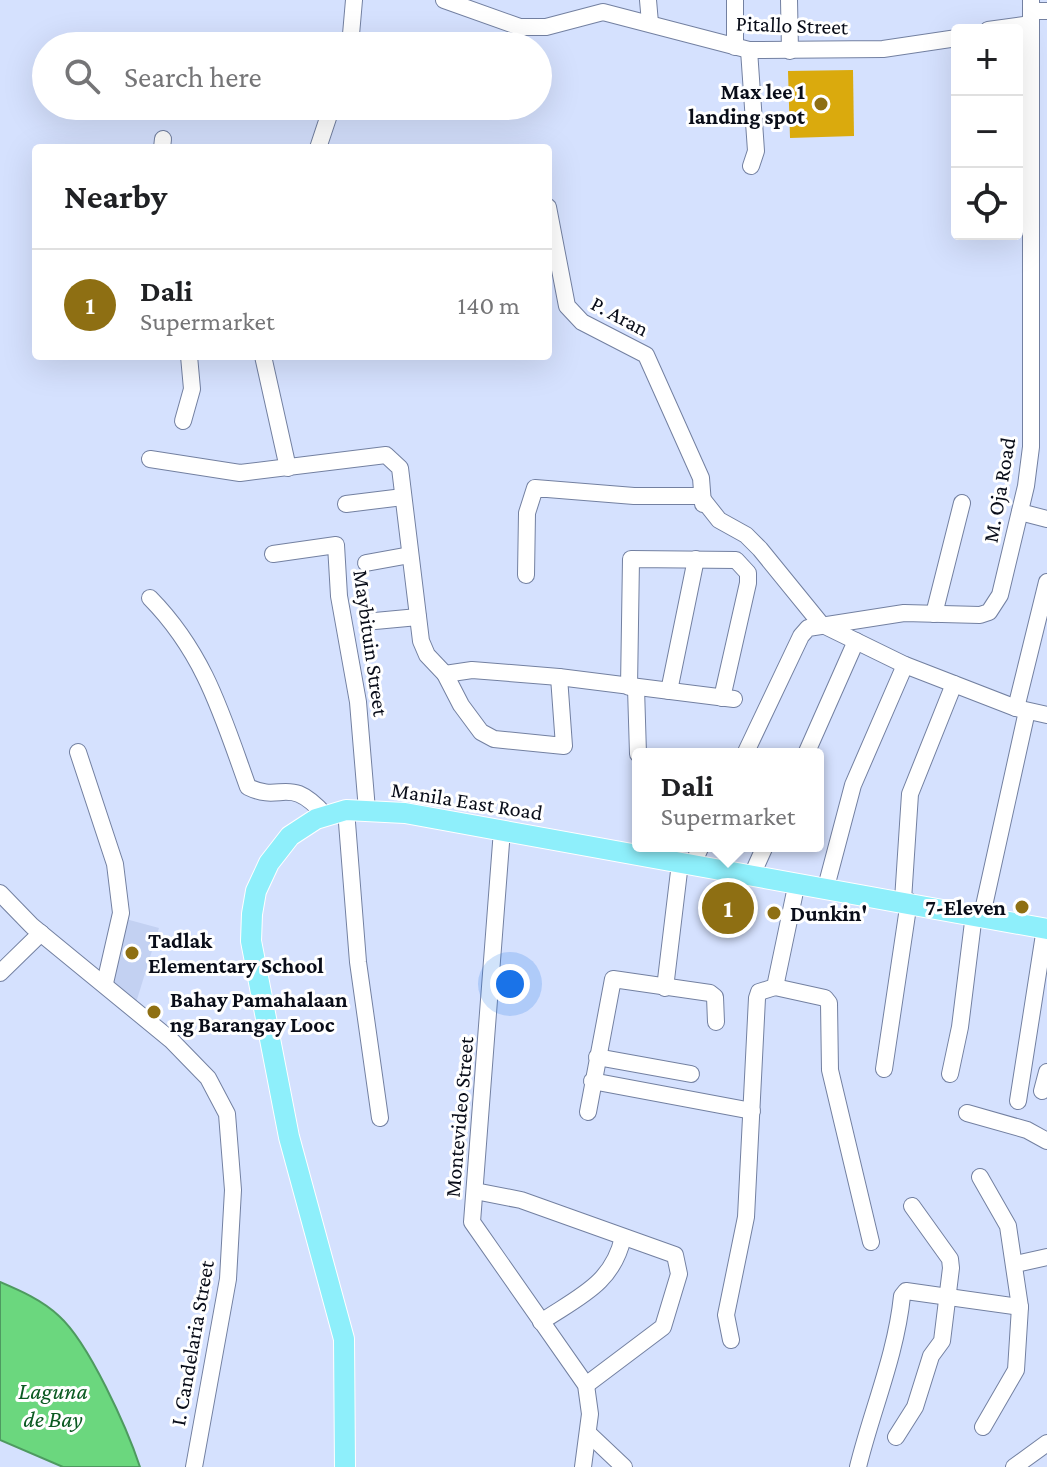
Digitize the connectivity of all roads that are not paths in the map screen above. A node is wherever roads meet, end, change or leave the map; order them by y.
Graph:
1 (354, 0) edge
2 (444, 0) edge
3 (648, 0) edge
4 (735, 0) edge
5 (789, 0) edge
6 (1035, 12) edge
7 (650, 23) junction
8 (1004, 24) edge
9 (351, 32) edge
10 (951, 39) edge
11 (742, 48) junction
12 (790, 51) junction
13 (327, 120) edge
14 (319, 144) edge
15 (751, 166) dead end
16 (552, 228) edge
17 (1039, 296) edge
18 (189, 360) edge
19 (264, 360) edge
20 (183, 421) dead end
21 (150, 459) dead end
22 (288, 468) junction
23 (403, 497) junction
24 (702, 500) junction
25 (962, 503) dead end
26 (346, 504) dead end
27 (1020, 512) junction
28 (1047, 519) edge
29 (273, 554) dead end
30 (410, 555) junction
31 (696, 559) junction
32 (366, 563) dead end
33 (526, 575) dead end
34 (1047, 582) edge
35 (150, 598) dead end
36 (934, 614) junction
37 (418, 617) junction
38 (375, 621) dead end
39 (821, 624) junction
40 (856, 641) junction
41 (905, 665) junction
42 (445, 674) junction
43 (559, 677) junction
44 (954, 684) junction
45 (632, 688) junction
46 (669, 691) junction
47 (1021, 709) junction
48 (1047, 715) edge
49 (637, 748) edge
50 (748, 748) edge
51 (809, 748) edge
52 (78, 752) dead end
53 (357, 810) junction
54 (326, 816) junction
55 (502, 830) junction
56 (632, 850) edge
57 (644, 852) edge
58 (696, 852) edge
59 (762, 852) edge
60 (686, 865) junction
61 (752, 875) junction
62 (797, 882) junction
63 (826, 887) junction
64 (0, 893) edge
65 (906, 901) junction
66 (978, 915) junction
67 (1046, 928) edge
68 (41, 933) junction
69 (0, 973) edge
70 (105, 983) junction
71 (775, 987) junction
72 (665, 988) junction
73 (716, 1022) dead end
74 (597, 1057) junction
75 (884, 1069) dead end
76 (1047, 1072) edge
77 (691, 1074) dead end
78 (950, 1074) dead end
79 (592, 1081) junction
80 (1042, 1091) dead end
81 (1018, 1101) dead end
82 (752, 1111) junction
83 (588, 1112) dead end
84 (967, 1113) dead end
85 (380, 1118) dead end
86 (1047, 1141) edge
87 (980, 1177) dead end
88 (475, 1191) junction
89 (912, 1206) dead end
90 (623, 1237) junction
91 (871, 1242) dead end
92 (1047, 1257) edge
93 (1016, 1264) junction
94 (948, 1297) junction
95 (1020, 1307) junction
96 (541, 1322) junction
97 (731, 1340) dead end
98 (586, 1385) junction
99 (983, 1427) dead end
100 (588, 1433) junction
101 (896, 1437) dead end
102 (1047, 1443) edge
103 (194, 1467) edge
104 (345, 1467) edge
105 (583, 1467) edge
106 (624, 1467) edge
107 (858, 1467) edge
108 (1014, 1467) edge

1 - 9 street
2 - 7 street, Pitallo Street
3 - 7 street
4 - 11 street
5 - 12 street
6 - 8 street
6 - 17 street, M. Oja Road
7 - 11 street, Pitallo Street
10 - 12 street, Pitallo Street
11 - 12 street, Pitallo Street
11 - 15 street
13 - 14 street
16 - 24 street, P. Aran
17 - 27 street, M. Oja Road
18 - 20 street
19 - 22 street
21 - 22 street
22 - 23 street
23 - 26 street
23 - 30 street
24 - 33 street
24 - 39 street
25 - 36 street
27 - 28 street
27 - 36 street, M. Oja Road
29 - 53 street, Maybituin Street
30 - 32 street
30 - 37 street
31 - 45 street
31 - 46 street
31 - 46 street
34 - 47 street
35 - 54 street
36 - 39 street, M. Oja Road
37 - 38 street
37 - 42 street
39 - 40 street
39 - 50 street
40 - 41 street
40 - 51 street
41 - 44 street
41 - 63 street
42 - 43 street
42 - 43 street
43 - 45 street
44 - 47 street
44 - 65 street
45 - 46 street
45 - 49 street
47 - 48 street
47 - 66 street
52 - 70 street
53 - 54 main road, Manila East Road
53 - 55 main road, Manila East Road
53 - 85 street
54 - 104 main road, Manila East Road
55 - 56 main road, Manila East Road
55 - 88 street, Montevideo Street
57 - 60 main road, Manila East Road
58 - 60 street
59 - 61 street
60 - 61 main road, Manila East Road
60 - 72 street
61 - 62 main road, Manila East Road
62 - 63 main road, Manila East Road
62 - 71 street
63 - 65 main road, Manila East Road
64 - 68 street, I. Candelaria Street
65 - 66 main road, Manila East Road
65 - 75 street
66 - 67 main road, Manila East Road
66 - 78 street
67 - 81 street
68 - 69 street
68 - 70 street, I. Candelaria Street
70 - 103 street, I. Candelaria Street
71 - 82 street
71 - 91 street
72 - 73 street
72 - 74 street
74 - 77 street
74 - 79 street
76 - 80 street
79 - 82 street
79 - 83 street
82 - 97 street
84 - 86 street
87 - 93 street
88 - 90 street
88 - 96 street, Montevideo Street
89 - 94 street
90 - 96 street
90 - 98 street
92 - 93 street
93 - 95 street
94 - 95 street
94 - 101 street
94 - 107 street
95 - 99 street
96 - 98 street, Montevideo Street
98 - 100 street
100 - 105 street
100 - 106 street
102 - 108 street

